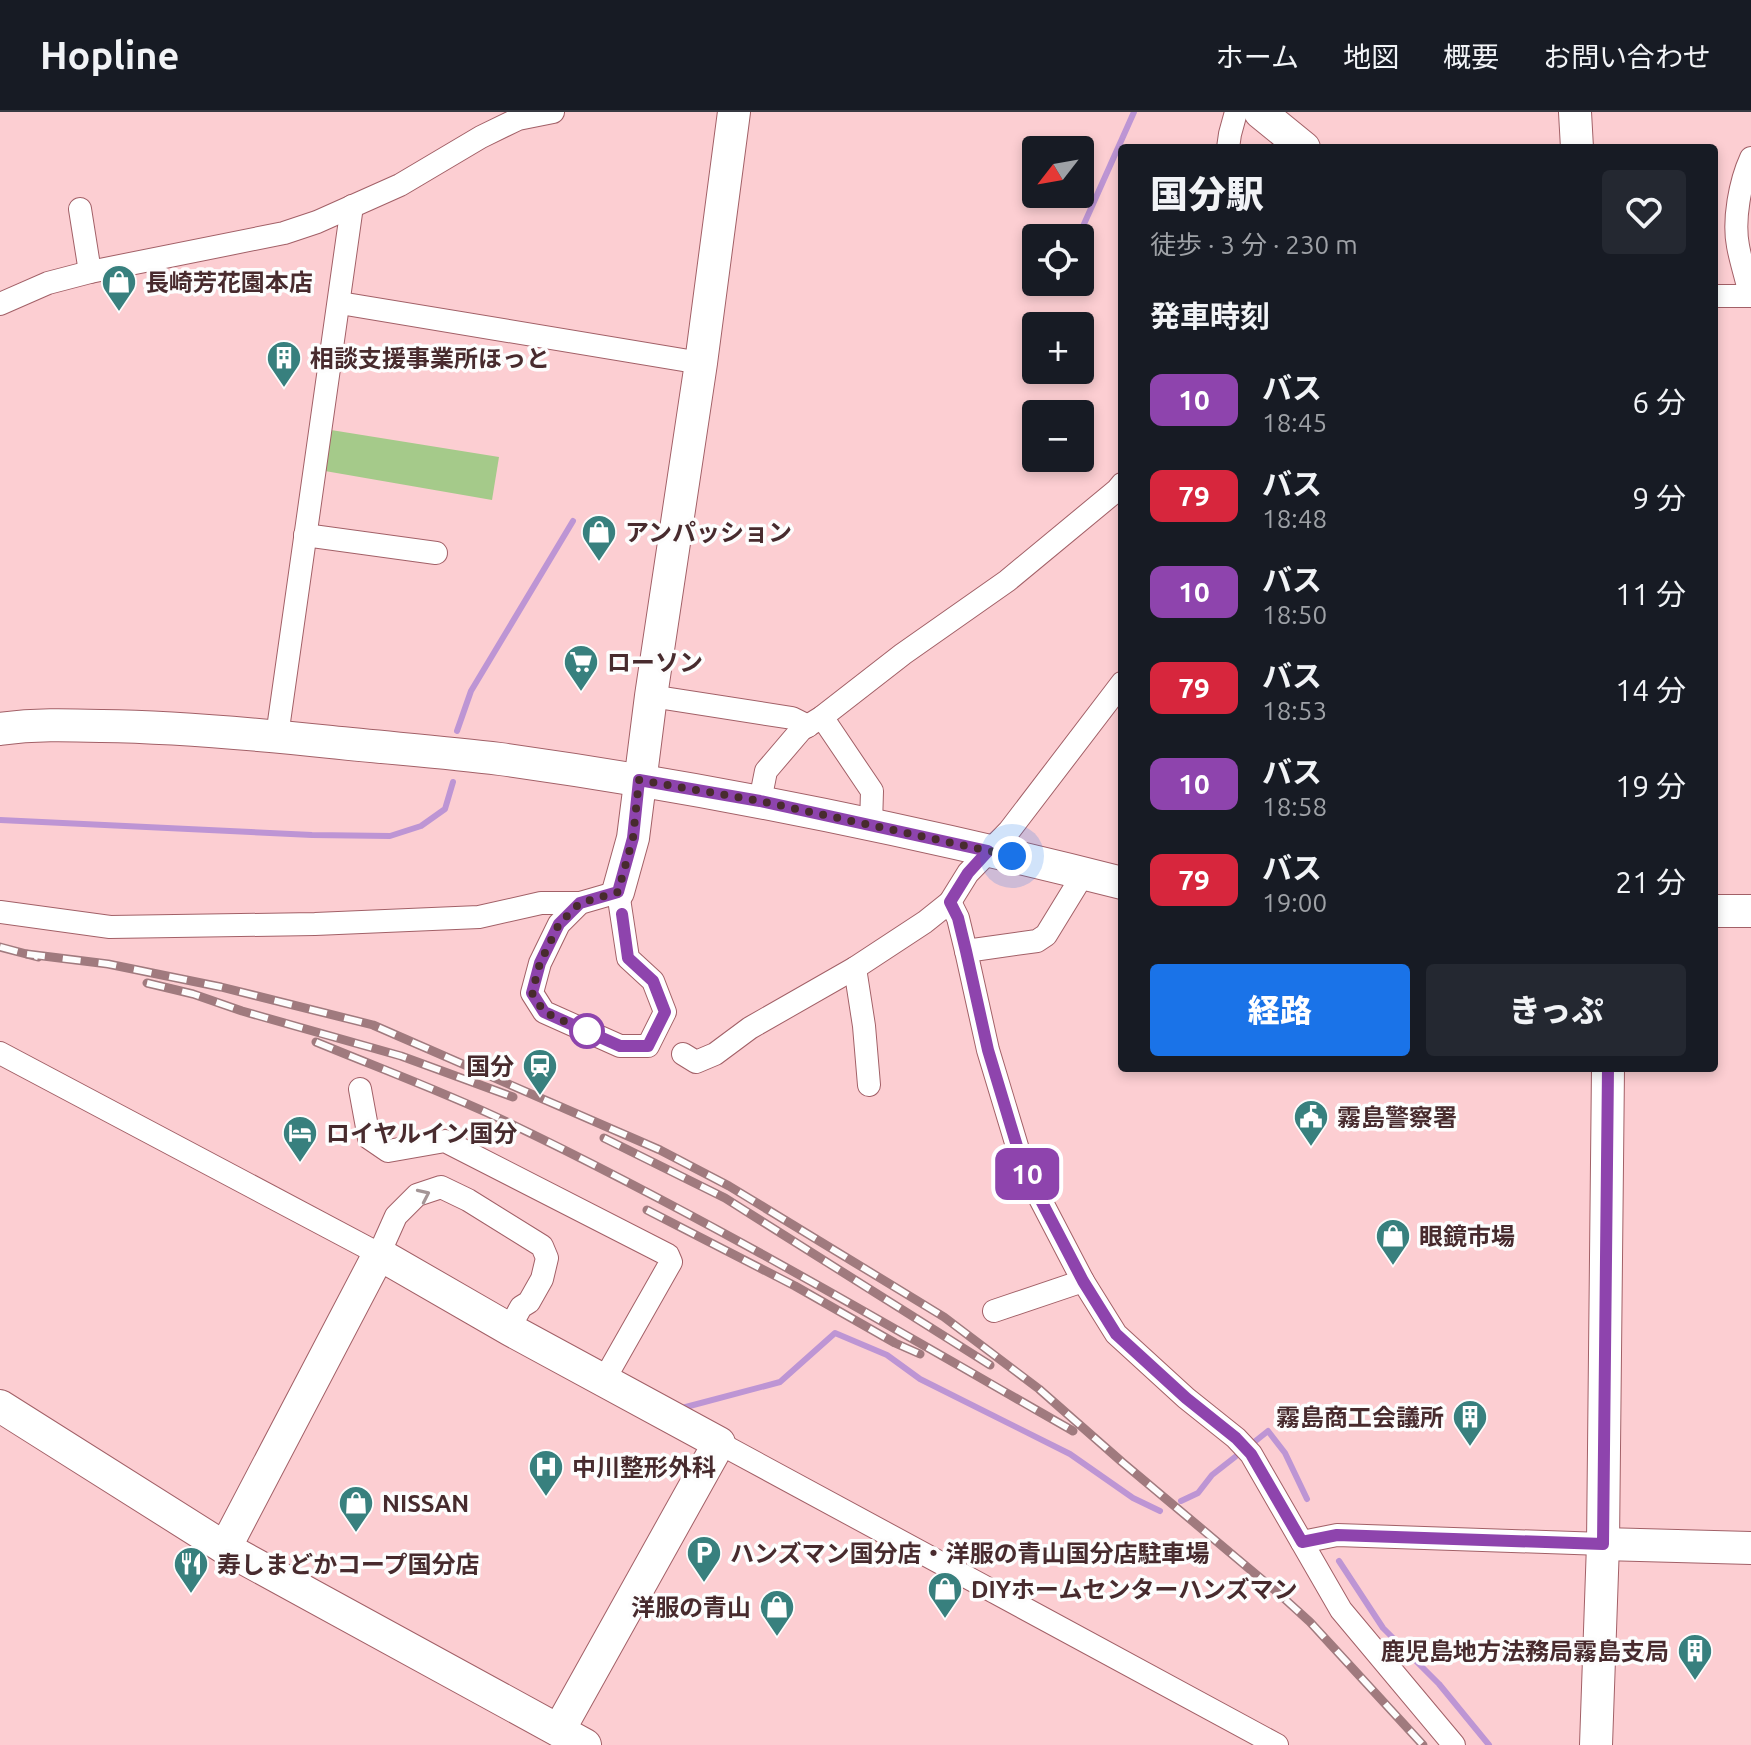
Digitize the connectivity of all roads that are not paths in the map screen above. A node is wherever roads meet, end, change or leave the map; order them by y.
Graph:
1 (553, 112) edge
2 (734, 112) edge
3 (1236, 112) edge
4 (1260, 112) edge
5 (1575, 112) edge
6 (1229, 144) edge
7 (1299, 144) edge
8 (1577, 144) edge
9 (1751, 158) edge
10 (352, 206) junction
11 (80, 209) dead end
12 (90, 272) junction
13 (1718, 296) edge
14 (1750, 296) edge
15 (340, 303) junction
16 (0, 304) edge
17 (701, 363) junction
18 (1118, 489) edge
19 (305, 535) junction
20 (436, 553) dead end
21 (1118, 688) edge
22 (651, 696) junction
23 (815, 722) junction
24 (0, 729) edge
25 (277, 736) junction
26 (639, 780) junction
27 (760, 801) junction
28 (871, 825) junction
29 (988, 851) junction
30 (1084, 873) junction
31 (1118, 882) edge
32 (618, 892) junction
33 (950, 902) junction
34 (580, 903) junction
35 (1718, 911) edge
36 (1751, 911) edge
37 (0, 912) edge
38 (966, 951) junction
39 (855, 968) junction
40 (0, 1053) edge
41 (683, 1054) dead end
42 (1608, 1072) edge
43 (869, 1085) dead end
44 (360, 1089) dead end
45 (379, 1254) junction
46 (1083, 1281) junction
47 (994, 1311) dead end
48 (509, 1329) junction
49 (604, 1380) junction
50 (0, 1406) edge
51 (719, 1443) junction
52 (1302, 1542) junction
53 (1603, 1544) junction
54 (225, 1548) junction
55 (1751, 1548) edge
56 (565, 1740) edge
57 (1277, 1745) edge
58 (1454, 1745) edge
59 (1596, 1745) edge

1 - 10 street
2 - 17 street
3 - 6 street
4 - 7 street
5 - 8 street
9 - 14 street
10 - 12 street
10 - 15 street
11 - 12 street
12 - 16 street
13 - 14 street
15 - 17 street
15 - 19 street
17 - 22 street
18 - 23 street
19 - 20 street
19 - 25 street
21 - 29 street
22 - 23 street
22 - 26 street
23 - 27 street
23 - 28 street
24 - 25 street
25 - 26 street
26 - 27 street
26 - 32 street
27 - 28 street
28 - 29 street
29 - 30 street
29 - 33 street
30 - 31 street
30 - 38 street
32 - 34 street
32 - 34 street
33 - 38 street
33 - 39 street
34 - 37 street
35 - 36 street
38 - 46 street
39 - 41 street
39 - 43 street
40 - 45 street
42 - 53 street
44 - 49 street
45 - 48 street
45 -> 48 street
45 - 54 street
46 - 47 street
46 - 52 street
48 - 49 street
49 - 51 street
50 - 54 street
51 - 56 street
51 - 57 street
52 - 53 street
52 - 58 street
53 - 55 street
53 - 59 street
54 - 56 street

